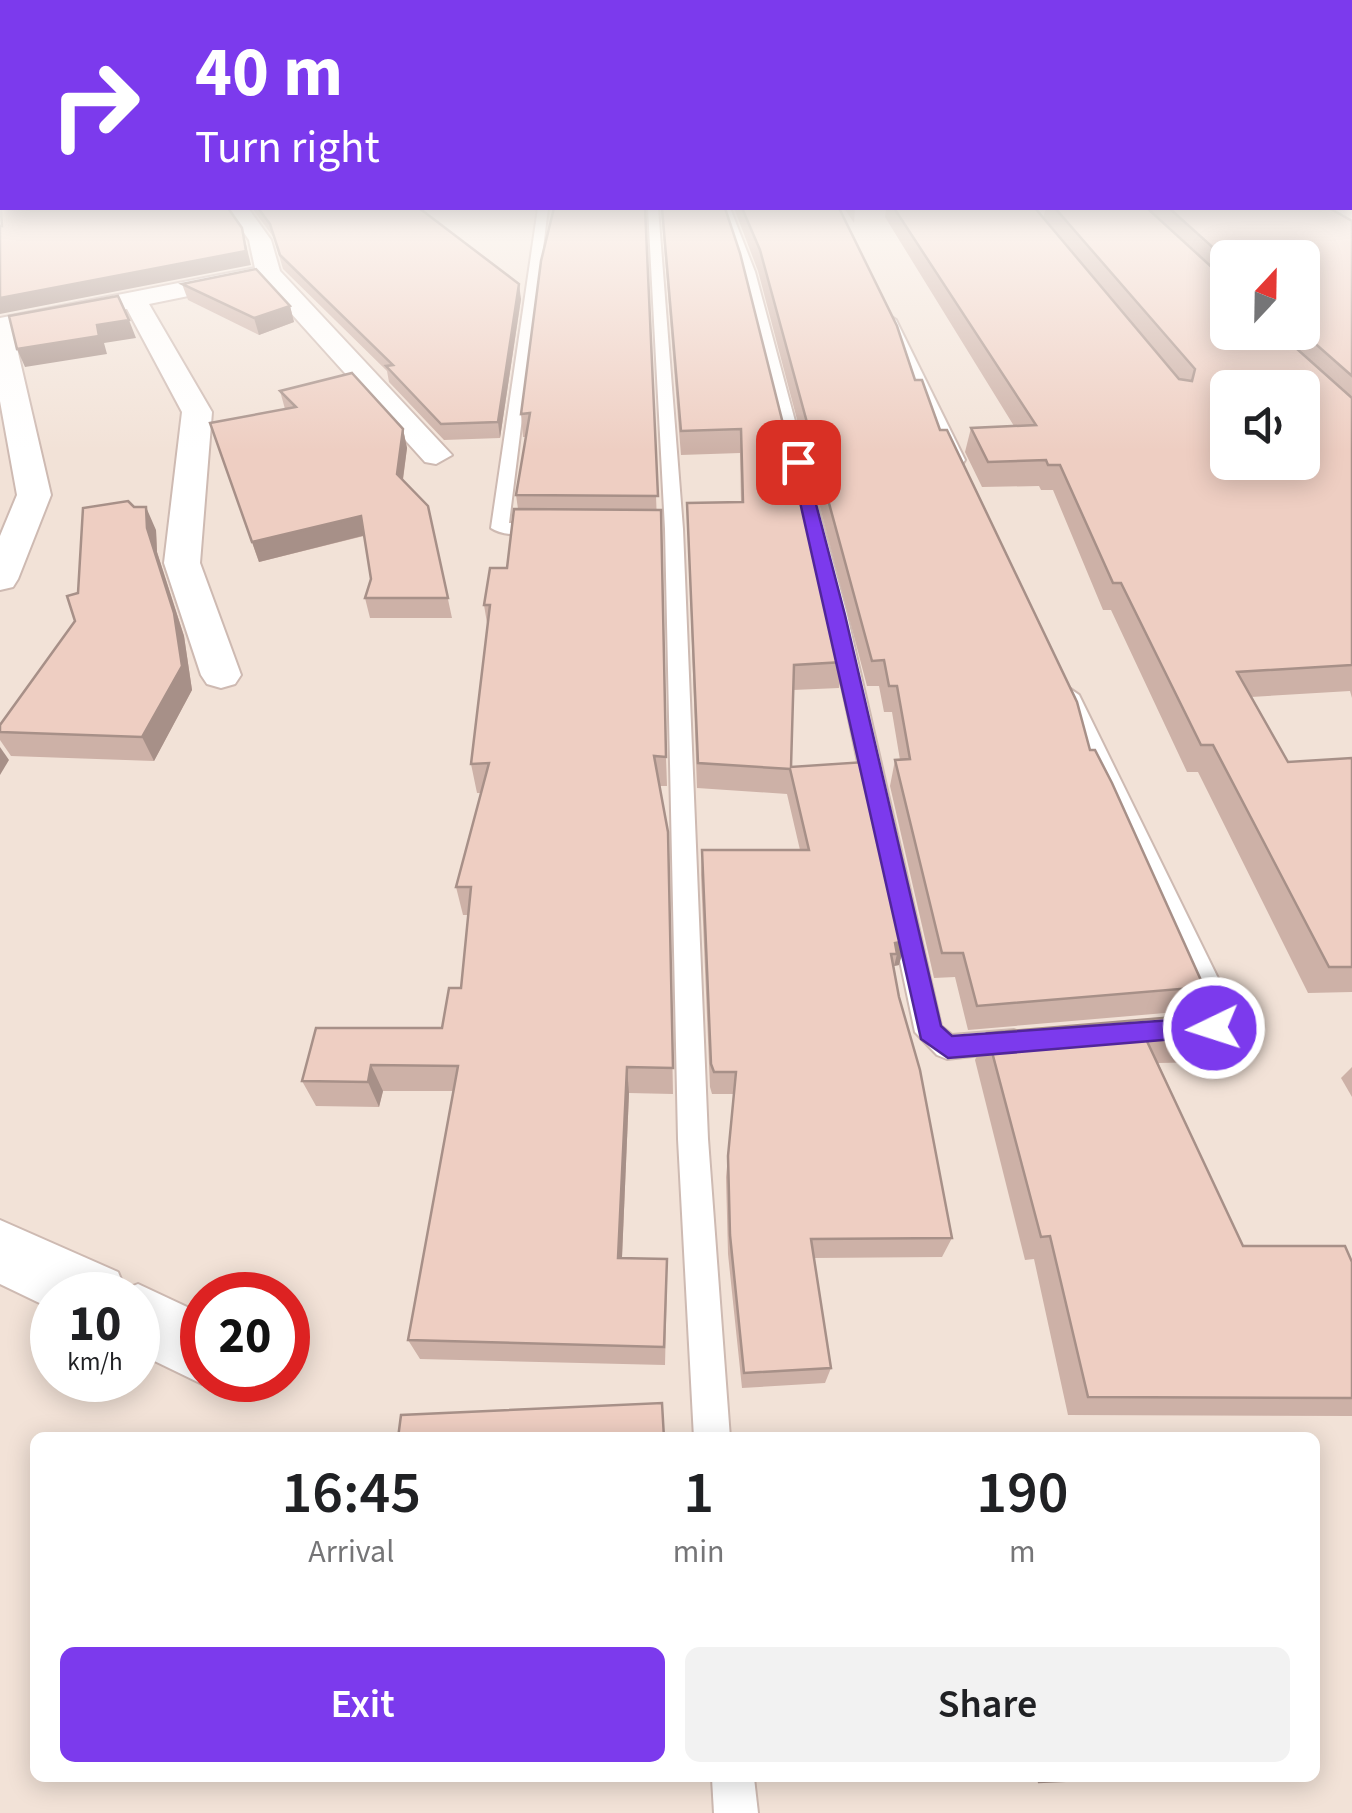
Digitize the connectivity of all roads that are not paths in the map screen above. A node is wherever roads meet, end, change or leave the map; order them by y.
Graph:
1 (220, 283) edge
2 (277, 283) edge
3 (534, 283) edge
4 (656, 283) edge
5 (752, 283) edge
6 (879, 297) edge
7 (134, 300) junction
8 (0, 328) edge
9 (436, 455) dead end
10 (965, 477) edge
11 (558, 528) edge
12 (0, 579) edge
13 (1059, 674) edge
14 (220, 675) dead end
15 (1176, 1030) edge
16 (1042, 1040) edge
17 (0, 1251) edge
18 (45, 1272) edge
19 (712, 1432) edge
20 (733, 1782) edge
21 (736, 1813) edge

1 - 7 street
2 - 9 street
3 - 11 lane
4 - 19 lane
5 - 16 lane
6 - 10 lane
7 - 8 street
7 - 14 street
8 - 12 street
13 - 15 lane
17 - 18 street
20 - 21 lane

